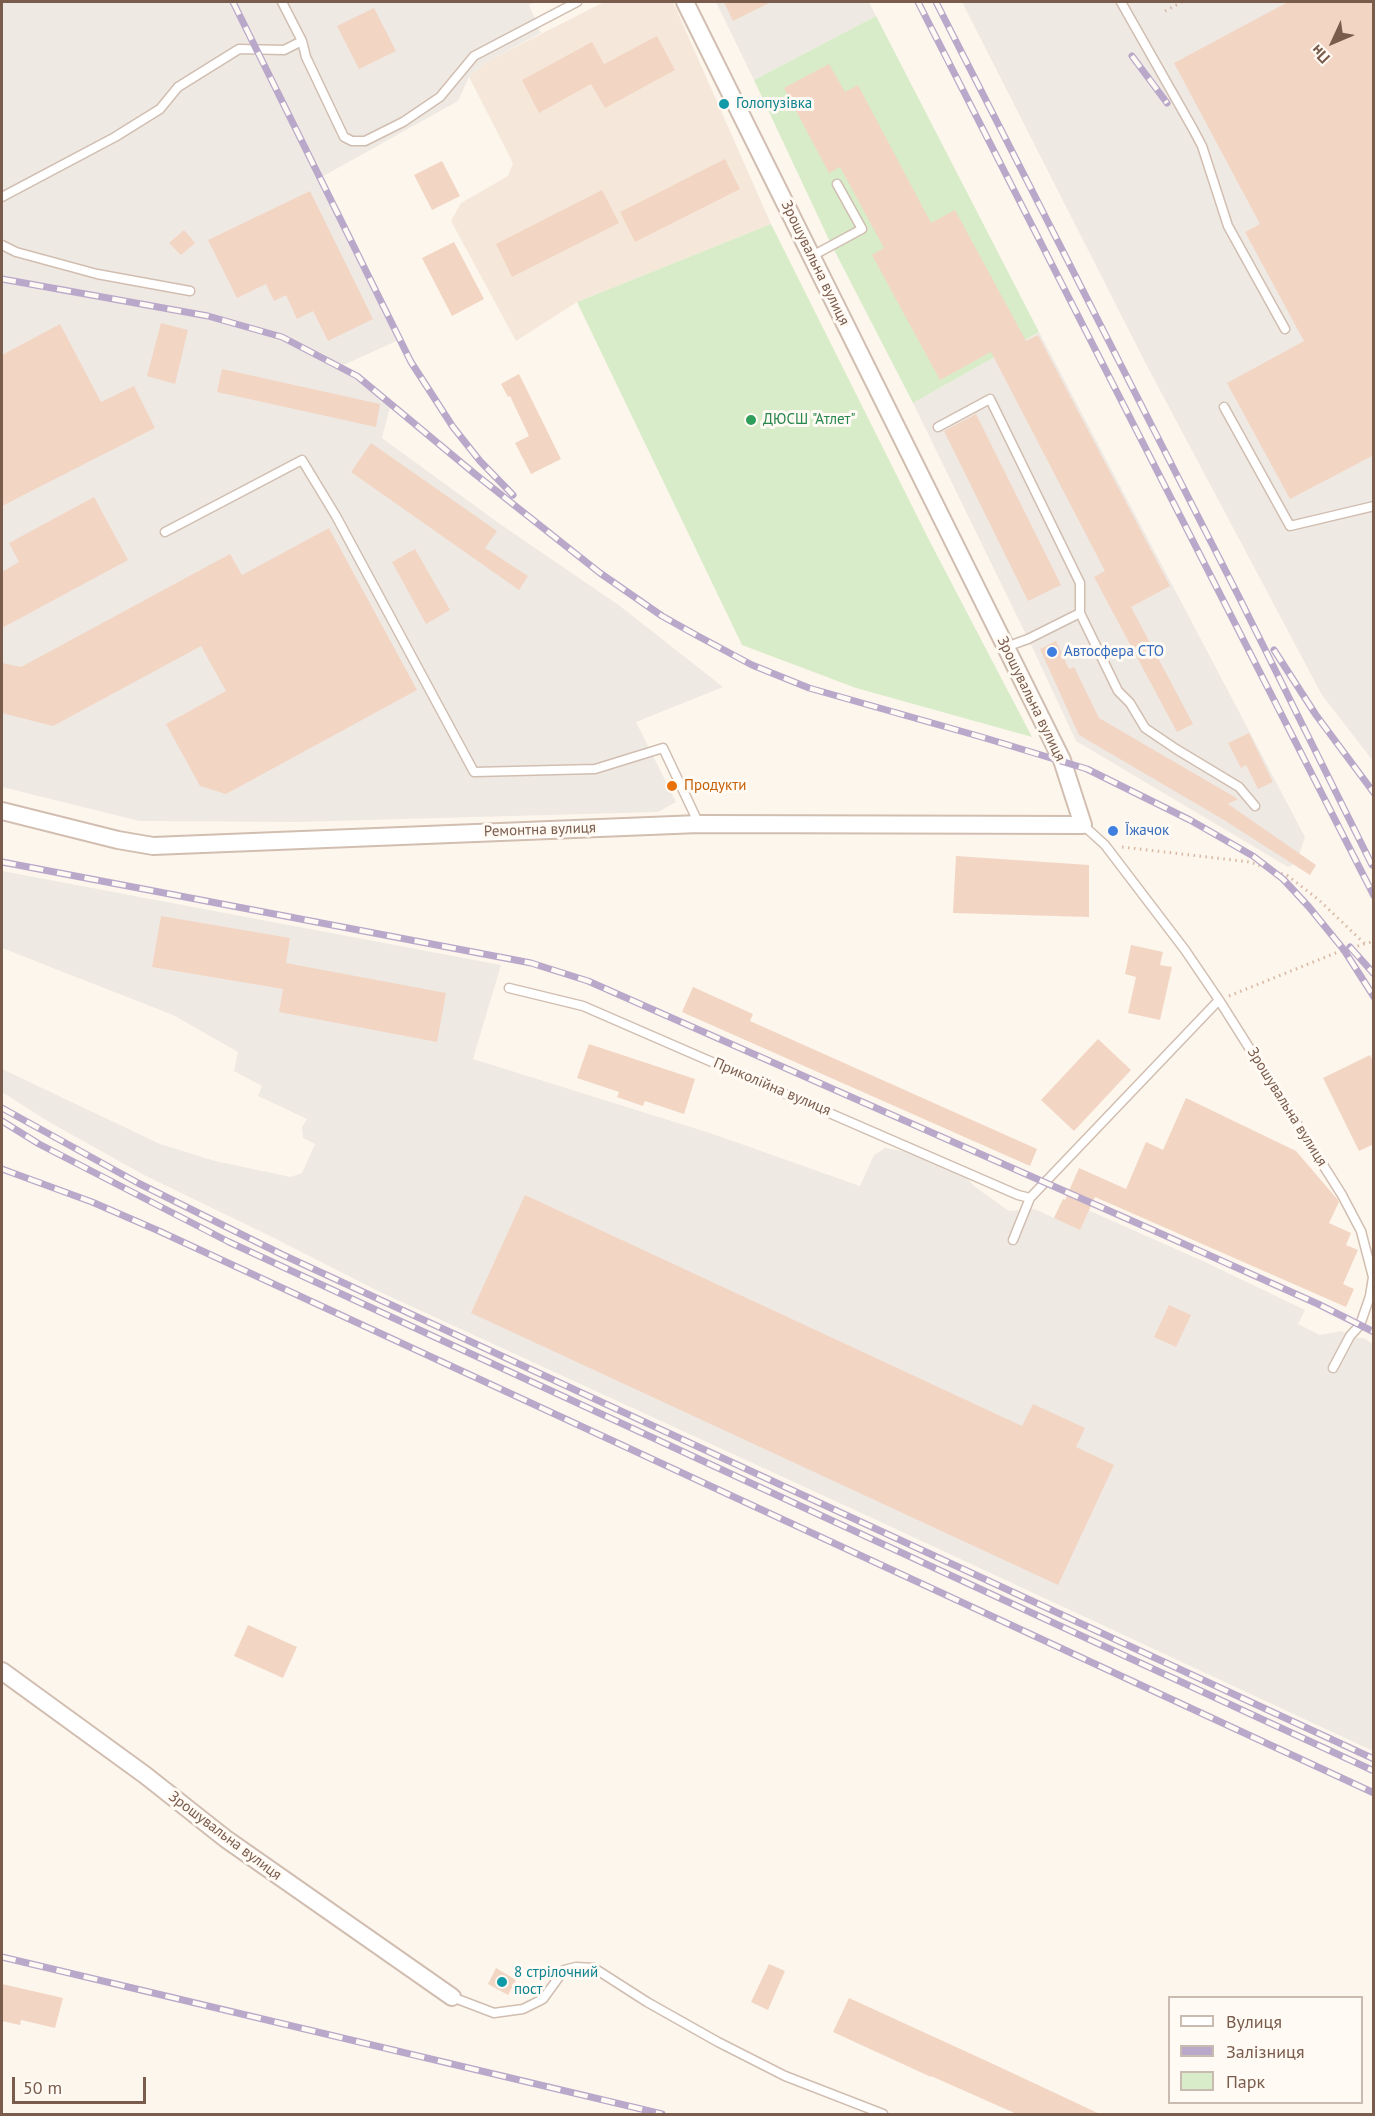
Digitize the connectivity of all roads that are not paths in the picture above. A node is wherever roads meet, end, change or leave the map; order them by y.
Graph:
1 (282, 2) edge
2 (577, 2) edge
3 (685, 2) edge
4 (1120, 2) edge
5 (302, 41) junction
6 (837, 184) dead end
7 (2, 197) edge
8 (2, 245) edge
9 (812, 256) junction
10 (189, 291) dead end
11 (1285, 329) dead end
12 (1224, 407) dead end
13 (938, 426) dead end
14 (1374, 506) edge
15 (165, 532) dead end
16 (1080, 613) junction
17 (1006, 647) junction
18 (1255, 806) dead end
19 (2, 811) edge
20 (699, 824) junction
21 (1083, 825) junction
22 (509, 988) dead end
23 (1219, 1000) junction
24 (1030, 1198) junction
25 (1013, 1240) dead end
26 (1334, 1368) dead end
27 (2, 1671) edge
28 (452, 1997) joint
29 (883, 2115) edge

1 - 5 lane
2 - 5 lane
3 - 9 street, Зрошувальна вулиця
4 - 11 lane
5 - 7 lane
6 - 9 lane
8 - 10 lane
9 - 17 street, Зрошувальна вулиця
12 - 14 lane
13 - 16 lane
15 - 20 lane
16 - 17 lane
16 - 18 lane
17 - 21 street, Зрошувальна вулиця
19 - 20 street, Ремонтна вулиця
20 - 21 street, Ремонтна вулиця
21 - 23 lane, Зрошувальна вулиця
22 - 24 lane, Приколійна вулиця
23 - 24 lane
23 - 26 lane, Зрошувальна вулиця
24 - 25 lane
27 - 28 street, Зрошувальна вулиця
28 - 29 lane

